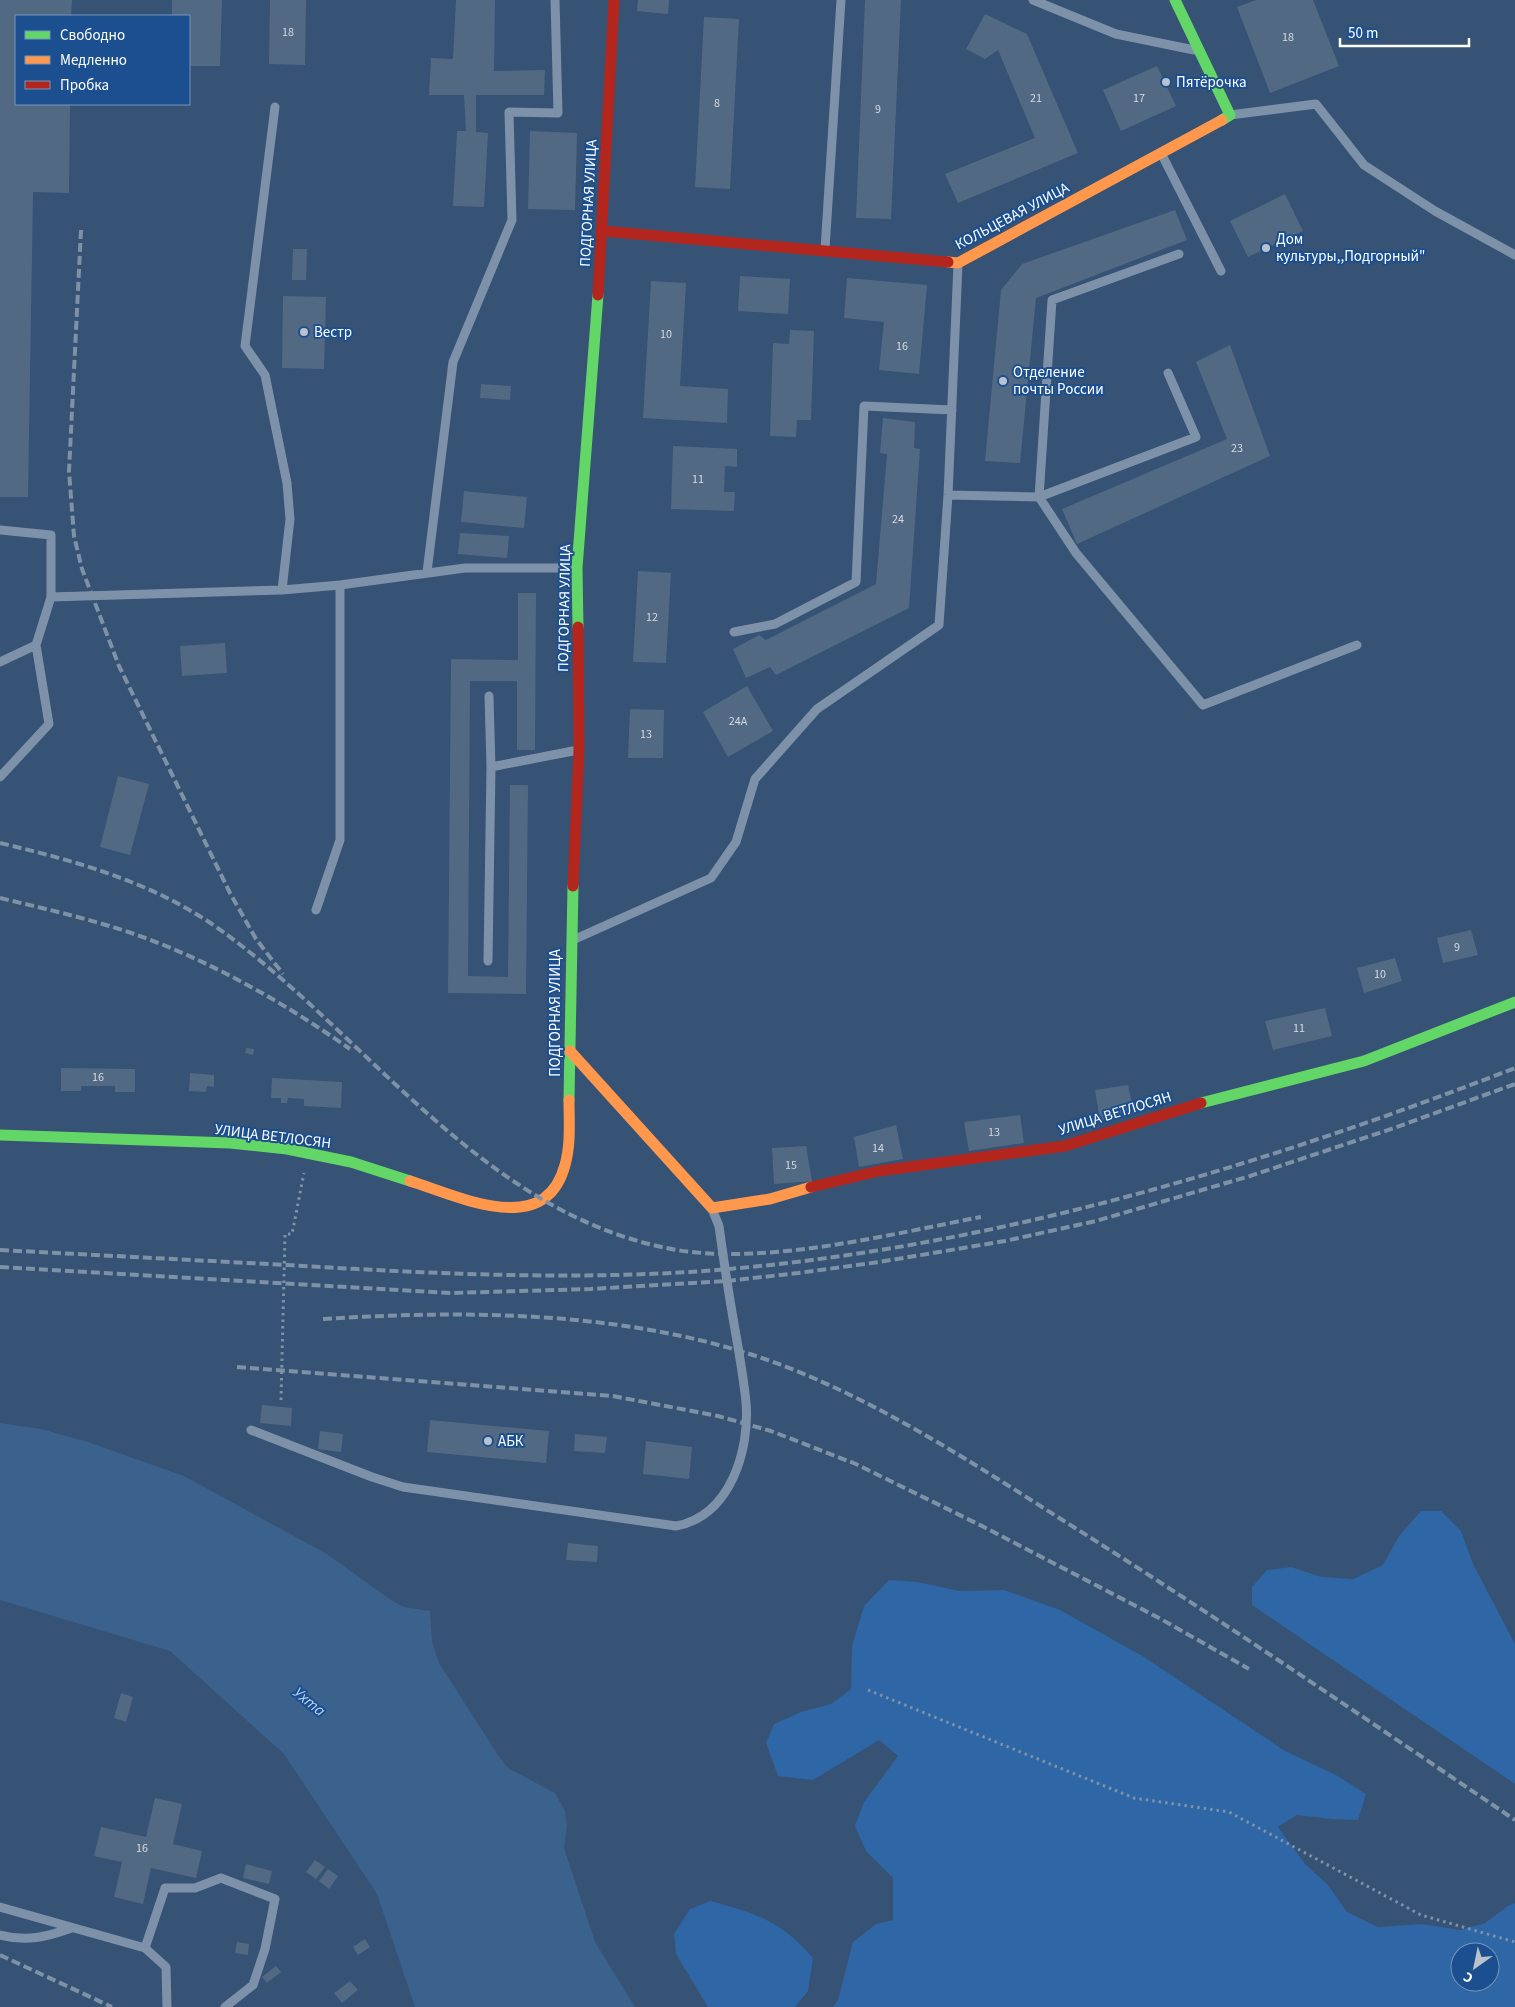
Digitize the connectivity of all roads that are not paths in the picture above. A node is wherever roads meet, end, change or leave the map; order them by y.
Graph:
1 (555, 0) edge
2 (614, 0) edge
3 (840, 0) edge
4 (1033, 0) edge
5 (1175, 0) edge
6 (1200, 51) junction
7 (275, 107) dead end
8 (1230, 114) junction
9 (1161, 152) junction
10 (603, 232) junction
11 (825, 251) junction
12 (1179, 254) dead end
13 (1515, 255) edge
14 (958, 263) junction
15 (1221, 272) dead end
16 (1168, 373) dead end
17 (952, 410) junction
18 (948, 495) junction
19 (1039, 497) junction
20 (0, 530) edge
21 (577, 568) junction
22 (427, 572) junction
23 (340, 585) junction
24 (282, 590) junction
25 (51, 597) junction
26 (734, 632) dead end
27 (36, 645) junction
28 (1357, 645) dead end
29 (0, 662) edge
30 (489, 696) dead end
31 (579, 750) junction
32 (491, 767) junction
33 (0, 777) edge
34 (316, 910) dead end
35 (570, 941) junction
36 (488, 961) dead end
37 (1515, 1002) edge
38 (570, 1051) junction
39 (0, 1135) edge
40 (534, 1205) joint
41 (712, 1208) junction
42 (251, 1430) dead end
43 (0, 1907) edge
44 (72, 1928) junction
45 (0, 1935) edge
46 (145, 1948) junction
47 (167, 2007) edge
48 (225, 2007) edge

1 - 22 lane
2 - 10 street, ПОДГОРНАЯ УЛИЦА
3 - 11 lane
4 - 6 lane
5 - 6 street
6 - 8 street
7 - 24 lane
8 - 9 street, КОЛЬЦЕВАЯ УЛИЦА
8 - 13 lane
9 - 14 street, КОЛЬЦЕВАЯ УЛИЦА
9 - 15 lane
10 - 11 street, КОЛЬЦЕВАЯ УЛИЦА
10 - 21 street, ПОДГОРНАЯ УЛИЦА
11 - 14 street, КОЛЬЦЕВАЯ УЛИЦА
12 - 19 lane
14 - 17 lane
16 - 19 lane
17 - 18 lane
17 - 26 lane
18 - 19 lane
18 - 35 lane
19 - 28 lane
20 - 25 lane
21 - 22 lane
21 - 31 street, ПОДГОРНАЯ УЛИЦА
22 - 23 lane
23 - 24 lane
23 - 34 lane
24 - 25 lane
25 - 27 lane
27 - 29 lane
27 - 33 lane
30 - 32 lane
31 - 32 lane
31 - 35 street, ПОДГОРНАЯ УЛИЦА
32 - 36 lane
35 - 38 street, ПОДГОРНАЯ УЛИЦА
37 - 41 street, УЛИЦА ВЕТЛОСЯН
38 - 40 street, ПОДГОРНАЯ УЛИЦА
38 - 41 street
39 - 40 street, УЛИЦА ВЕТЛОСЯН
41 - 42 lane
43 - 44 lane
44 - 45 lane
44 - 46 lane
46 - 47 lane
46 - 48 lane

